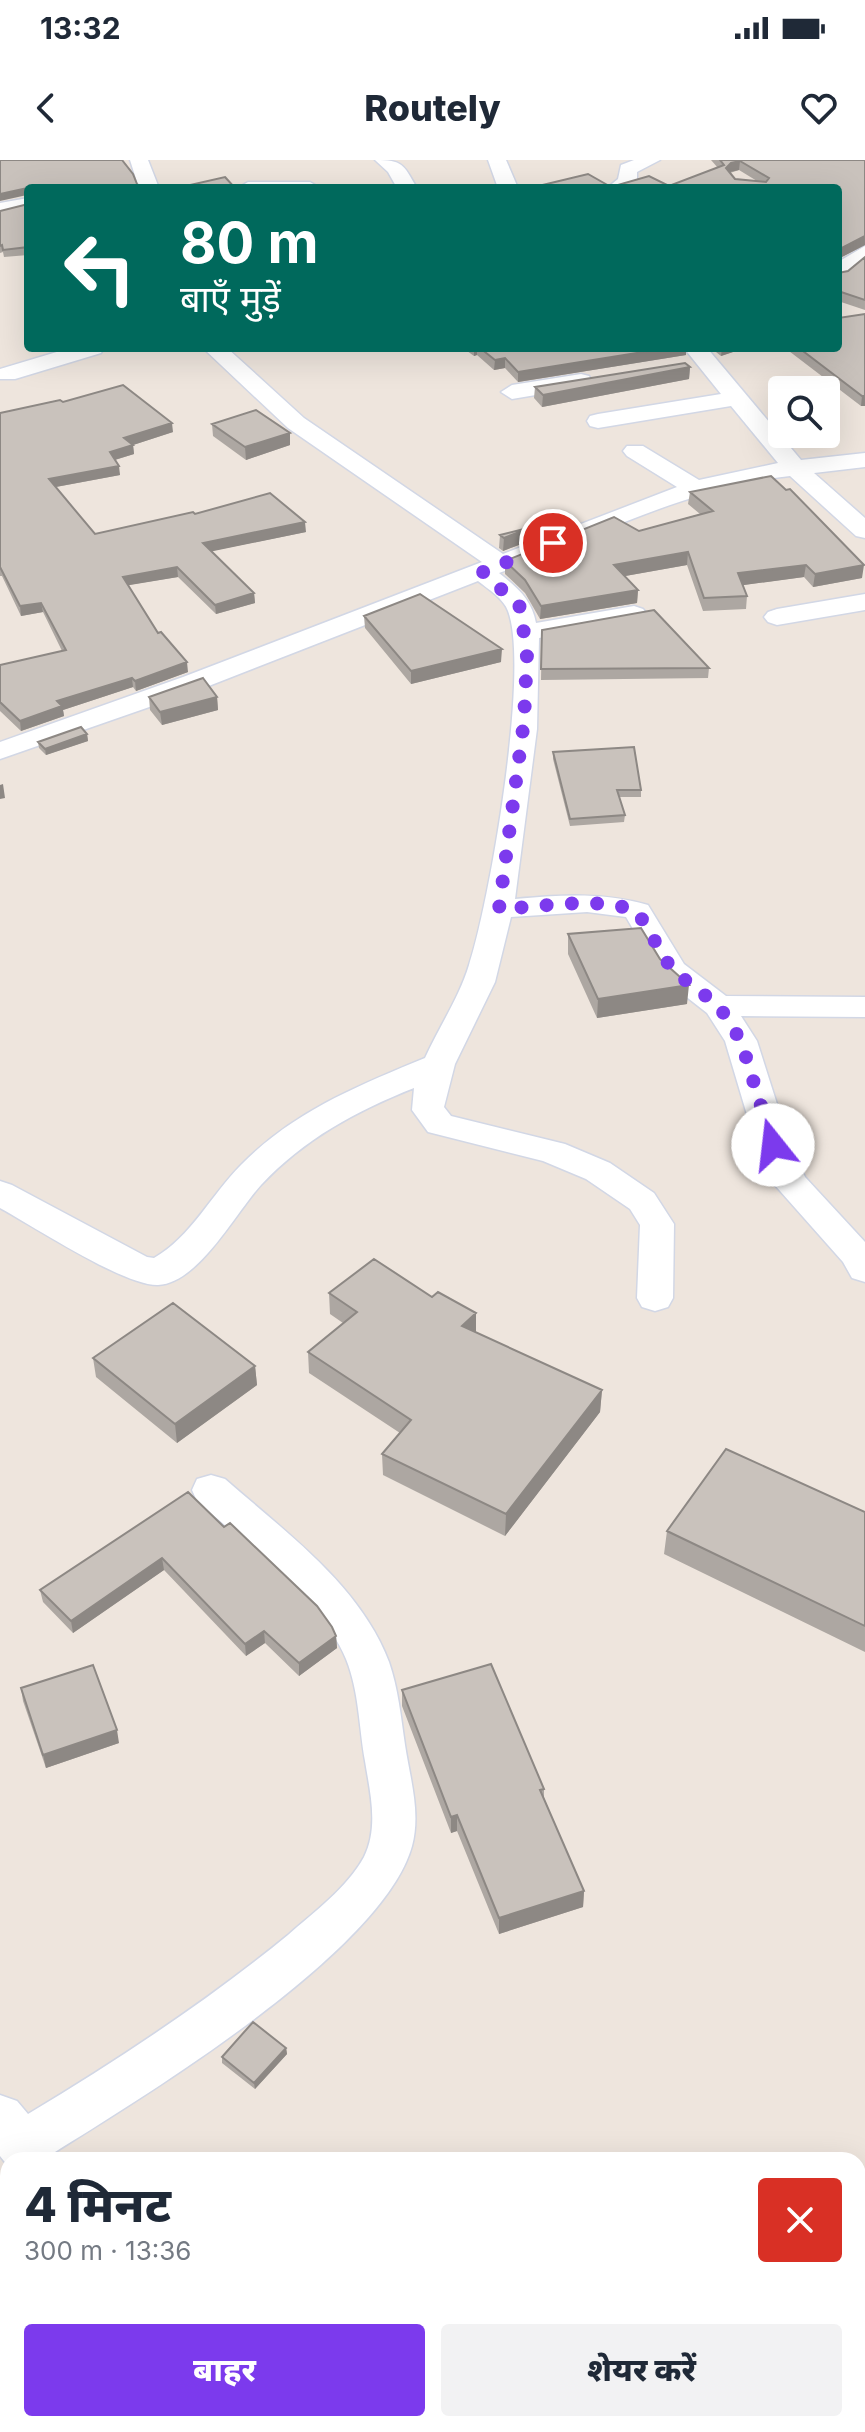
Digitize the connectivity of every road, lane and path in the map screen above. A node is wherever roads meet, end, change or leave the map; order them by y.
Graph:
1 (139, 160) edge
2 (384, 160) edge
3 (497, 160) edge
4 (651, 160) edge
5 (148, 184) edge
6 (405, 184) edge
7 (506, 184) edge
8 (623, 184) edge
9 (24, 205) edge
10 (0, 209) edge
11 (859, 246) edge
12 (842, 270) edge
13 (80, 352) edge
14 (218, 352) edge
15 (702, 355) edge
16 (678, 366) edge
17 (7, 374) dead end
18 (603, 378) edge
19 (512, 392) dead end
20 (736, 398) junction
21 (598, 421) dead end
22 (635, 451) dead end
23 (865, 460) edge
24 (794, 467) junction
25 (696, 488) junction
26 (860, 520) edge
27 (491, 568) junction
28 (865, 602) edge
29 (642, 613) edge
30 (777, 617) dead end
31 (525, 633) junction
32 (0, 751) edge
33 (499, 909) junction
34 (719, 1006) junction
35 (865, 1007) edge
36 (436, 1066) junction
37 (0, 1193) edge
38 (865, 1269) edge
39 (655, 1298) dead end
40 (211, 1490) dead end
41 (19, 2141) edge

1 - 5 street
2 - 6 street
3 - 7 street
4 - 8 street
9 - 10 street
11 - 12 street
13 - 17 street
14 - 27 street
15 - 16 street
15 - 20 street
18 - 19 street
20 - 21 street
20 - 24 street
22 - 25 street
23 - 24 street
24 - 25 street
24 - 26 street
25 - 27 street
27 - 31 street
27 - 32 street
28 - 30 street
29 - 31 street
31 - 33 street
33 - 34 street
33 - 36 street
34 - 35 street
34 - 38 street
36 - 37 street
36 - 39 street
40 - 41 street

